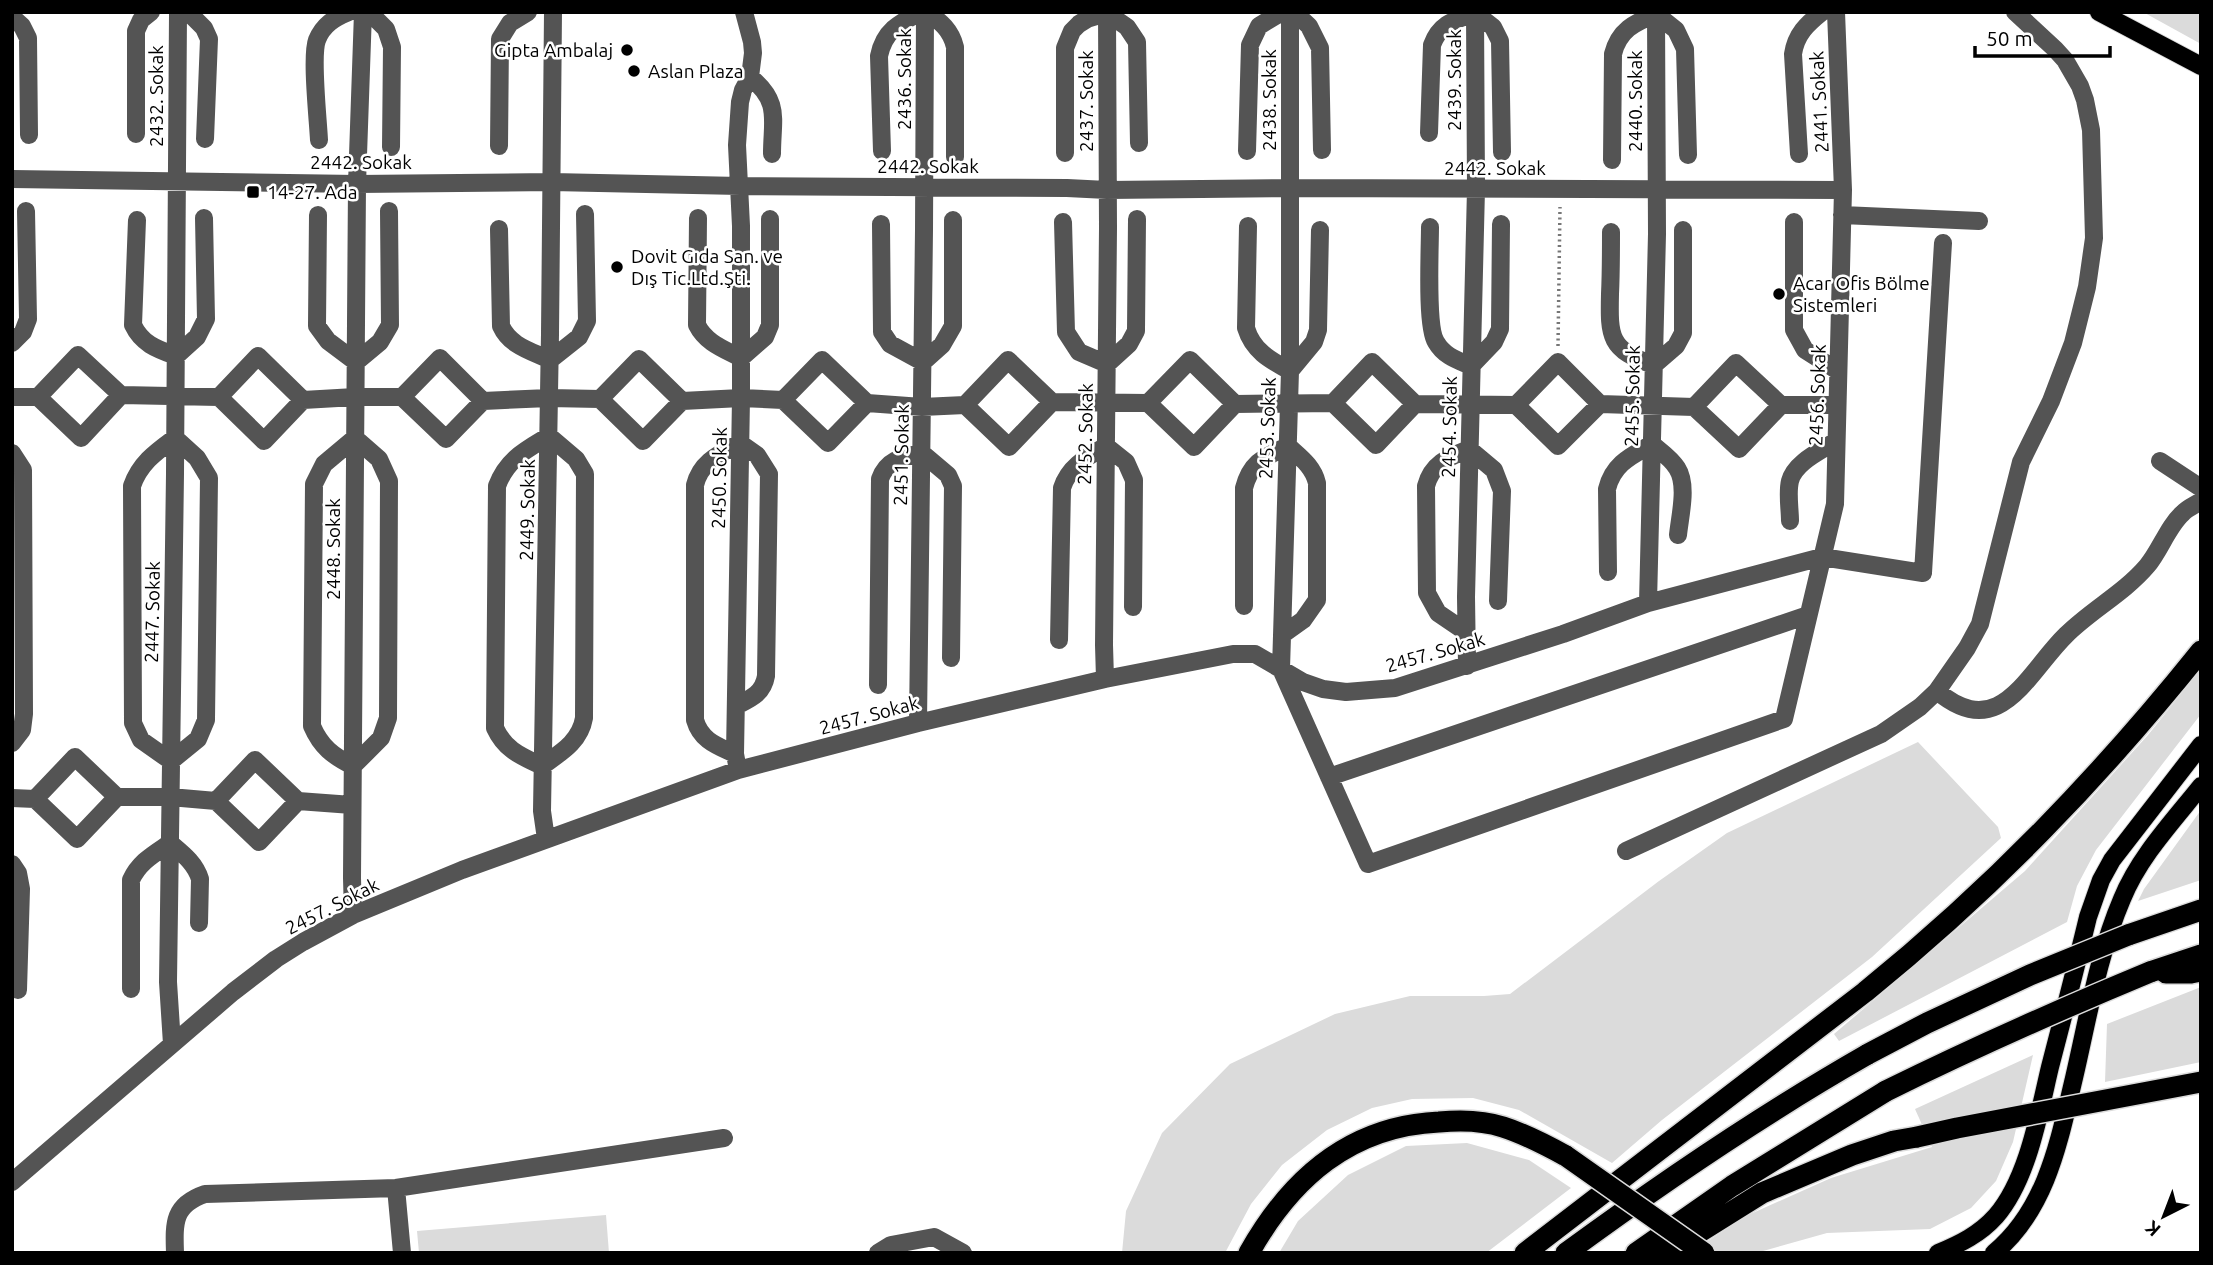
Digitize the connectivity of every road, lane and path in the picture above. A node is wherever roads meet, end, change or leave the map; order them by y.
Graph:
1 (151, 12) edge
2 (178, 12) edge
3 (188, 12) edge
4 (349, 12) edge
5 (363, 12) edge
6 (369, 12) edge
7 (527, 12) edge
8 (553, 12) edge
9 (744, 12) edge
10 (924, 12) edge
11 (1282, 12) edge
12 (1292, 12) edge
13 (1475, 12) edge
14 (1822, 12) edge
15 (1836, 12) edge
16 (2015, 12) edge
17 (2099, 12) edge
18 (1107, 13) edge
19 (1656, 13) edge
20 (12, 16) edge
21 (2201, 66) edge
22 (750, 78) junction
23 (136, 134) dead end
24 (1429, 134) dead end
25 (29, 135) dead end
26 (205, 139) dead end
27 (319, 140) dead end
28 (1139, 143) dead end
29 (499, 146) dead end
30 (391, 147) dead end
31 (1322, 150) dead end
32 (882, 151) dead end
33 (1247, 151) dead end
34 (1502, 152) dead end
35 (1065, 153) dead end
36 (772, 154) dead end
37 (1799, 154) dead end
38 (1688, 155) dead end
39 (955, 157) dead end
40 (1612, 160) dead end
41 (12, 179) edge
42 (177, 180) junction
43 (552, 182) junction
44 (357, 184) junction
45 (740, 187) junction
46 (925, 187) junction
47 (1291, 188) junction
48 (1476, 189) junction
49 (1560, 189) junction
50 (1656, 189) junction
51 (1107, 190) junction
52 (1843, 190) junction
53 (26, 211) dead end
54 (389, 211) dead end
55 (586, 214) dead end
56 (318, 215) dead end
57 (1842, 215) junction
58 (204, 218) dead end
59 (698, 218) dead end
60 (770, 219) dead end
61 (1137, 219) dead end
62 (137, 220) dead end
63 (953, 220) dead end
64 (1979, 221) dead end
65 (1063, 222) dead end
66 (1794, 222) dead end
67 (881, 224) dead end
68 (1501, 224) dead end
69 (1248, 226) dead end
70 (1430, 227) dead end
71 (499, 229) dead end
72 (1320, 230) dead end
73 (1683, 230) dead end
74 (1611, 232) dead end
75 (1943, 243) dead end
76 (12, 343) edge
77 (176, 355) junction
78 (741, 358) junction
79 (550, 359) junction
80 (356, 362) junction
81 (923, 362) junction
82 (1558, 362) junction
83 (1107, 364) junction
84 (1654, 365) junction
85 (1471, 366) junction
86 (1290, 371) junction
87 (1838, 371) junction
88 (121, 396) junction
89 (176, 396) junction
90 (12, 397) edge
91 (38, 397) junction
92 (219, 397) junction
93 (355, 397) junction
94 (402, 397) junction
95 (549, 398) junction
96 (741, 398) junction
97 (600, 399) junction
98 (303, 400) junction
99 (783, 400) junction
100 (483, 401) junction
101 (682, 401) junction
102 (1052, 402) junction
103 (1106, 402) junction
104 (1289, 402) junction
105 (867, 403) junction
106 (1333, 403) junction
107 (1471, 403) junction
108 (1148, 404) junction
109 (1235, 404) junction
110 (1415, 404) junction
111 (1600, 404) junction
112 (965, 405) junction
113 (1516, 405) junction
114 (1653, 405) junction
115 (1781, 405) junction
116 (1837, 405) junction
117 (922, 407) junction
118 (1694, 407) junction
119 (549, 436) junction
120 (176, 438) junction
121 (355, 438) junction
122 (1836, 441) junction
123 (740, 443) junction
124 (1652, 444) junction
125 (1106, 446) junction
126 (1288, 446) junction
127 (1469, 449) junction
128 (12, 453) edge
129 (922, 453) junction
130 (2160, 461) dead end
131 (2201, 488) edge
132 (2201, 502) edge
133 (1790, 521) dead end
134 (1678, 535) dead end
135 (1822, 557) junction
136 (1608, 572) dead end
137 (1498, 601) dead end
138 (1648, 603) junction
139 (1244, 606) dead end
140 (1133, 607) dead end
141 (1808, 615) junction
142 (1466, 632) junction
143 (1282, 635) junction
144 (1059, 640) dead end
145 (2201, 651) edge
146 (951, 658) dead end
147 (1467, 666) junction
148 (1281, 669) junction
149 (1105, 679) junction
150 (878, 685) dead end
151 (1937, 691) junction
152 (736, 706) junction
153 (918, 723) junction
154 (12, 743) edge
155 (2201, 745) edge
156 (171, 761) junction
157 (737, 762) junction
158 (353, 766) junction
159 (542, 766) junction
160 (1329, 776) junction
161 (2201, 786) edge
162 (117, 797) junction
163 (170, 797) junction
164 (12, 798) edge
165 (35, 799) junction
166 (216, 801) junction
167 (298, 801) junction
168 (352, 805) junction
169 (546, 839) junction
170 (170, 844) junction
171 (1626, 850) dead end
172 (12, 864) edge
173 (2201, 910) edge
174 (353, 915) junction
175 (199, 923) dead end
176 (2201, 954) edge
177 (2201, 971) edge
178 (2150, 972) junction
179 (131, 989) dead end
180 (19, 990) dead end
181 (172, 1044) junction
182 (2201, 1082) edge
183 (724, 1138) dead end
184 (12, 1182) edge
185 (396, 1188) junction
186 (175, 1253) edge
187 (402, 1253) edge
188 (878, 1253) edge
189 (963, 1253) edge
190 (1250, 1253) edge
191 (1525, 1253) edge
192 (1566, 1253) edge
193 (1636, 1253) edge
194 (1666, 1253) edge
195 (1704, 1253) edge
196 (1938, 1253) edge
197 (1994, 1253) edge

1 - 23 street
2 - 42 street, 2432. Sokak
3 - 26 street
4 - 27 street
5 - 44 street, 2448. Sokak
6 - 30 street
7 - 29 street
8 - 43 street, 2449. Sokak
9 - 22 street, 2450. Sokak
10 - 32 street
10 - 39 street
10 - 46 street, 2436. Sokak
11 - 33 street
12 - 31 street
12 - 47 street, 2438. Sokak
13 - 24 street
13 - 34 street
13 - 48 street, 2439. Sokak
14 - 37 street
15 - 52 street, 2441. Sokak
16 - 151 street
17 - 21 main road
18 - 28 street
18 - 35 street
18 - 51 street, 2437. Sokak
19 - 38 street
19 - 40 street
19 - 50 street, 2440. Sokak
20 - 25 street
22 - 36 street
22 - 45 street, 2450. Sokak
41 - 42 street, 2442. Sokak
42 - 44 street, 2442. Sokak
42 - 77 street, 2447. Sokak
43 - 44 street, 2442. Sokak
43 - 45 street, 2442. Sokak
43 - 79 street, 2449. Sokak
44 - 80 street, 2448. Sokak
45 - 46 street, 2442. Sokak
45 - 78 street, 2450. Sokak
46 - 51 street, 2442. Sokak
46 - 81 street, 2451. Sokak
47 - 48 street, 2442. Sokak
47 - 51 street, 2442. Sokak
47 - 86 street, 2453. Sokak
48 - 49 street, 2442. Sokak
48 - 85 street, 2454. Sokak
49 - 50 street, 2442. Sokak
49 - 82 path
50 - 52 street, 2442. Sokak
50 - 84 street, 2455. Sokak
51 - 83 street, 2452. Sokak
52 - 57 street, 2456. Sokak
53 - 76 street
54 - 80 street
55 - 79 street
56 - 80 street
57 - 64 street
57 - 87 street, 2456. Sokak
58 - 77 street
59 - 78 street
60 - 78 street
61 - 83 street
62 - 77 street
63 - 81 street
65 - 83 street
66 - 87 street
67 - 81 street
68 - 85 street
69 - 86 street
70 - 85 street
71 - 79 street
72 - 86 street
73 - 84 street
74 - 84 street
75 - 135 street
77 - 89 street, 2447. Sokak
78 - 96 street, 2450. Sokak
79 - 95 street, 2449. Sokak
80 - 93 street, 2448. Sokak
81 - 117 street, 2451. Sokak
82 - 111 street
82 - 113 street
83 - 103 street, 2452. Sokak
84 - 114 street, 2455. Sokak
85 - 107 street, 2454. Sokak
86 - 104 street, 2453. Sokak
87 - 116 street, 2456. Sokak
88 - 89 street
88 - 91 street
88 - 91 street
89 - 92 street
89 - 120 street, 2447. Sokak
90 - 91 street
92 - 98 street
92 - 98 street
93 - 94 street
93 - 98 street
93 - 121 street, 2448. Sokak
94 - 100 street
94 - 100 street
95 - 97 street
95 - 100 street
95 - 119 street, 2449. Sokak
96 - 99 street
96 - 101 street
96 - 123 street, 2450. Sokak
97 - 101 street
97 - 101 street
99 - 105 street
99 - 105 street
102 - 103 street
102 - 112 street
102 - 112 street
103 - 108 street
103 - 125 street, 2452. Sokak
104 - 106 street
104 - 109 street
104 - 126 street, 2453. Sokak
105 - 117 street
106 - 110 street
106 - 110 street
107 - 110 street
107 - 113 street
107 - 127 street, 2454. Sokak
108 - 109 street
108 - 109 street
111 - 113 street
111 - 114 street
112 - 117 street
114 - 118 street
114 - 124 street, 2455. Sokak
115 - 116 street
115 - 118 street
115 - 118 street
116 - 122 street, 2456. Sokak
117 - 129 street, 2451. Sokak
119 - 159 street, 2449. Sokak
119 - 159 street
119 - 159 street
120 - 156 street, 2447. Sokak
120 - 156 street
120 - 156 street
121 - 158 street, 2448. Sokak
121 - 158 street
121 - 158 street
122 - 133 street
122 - 135 street, 2456. Sokak
123 - 152 street, 2450. Sokak
123 - 152 street
123 - 157 street
124 - 134 street
124 - 136 street
124 - 138 street, 2455. Sokak
125 - 140 street
125 - 144 street
125 - 149 street, 2452. Sokak
126 - 139 street
126 - 143 street, 2453. Sokak
126 - 143 street
127 - 137 street
127 - 142 street, 2454. Sokak
127 - 142 street
128 - 154 street
129 - 146 street
129 - 150 street
129 - 153 street, 2451. Sokak
130 - 131 street
132 - 151 street
135 - 138 street, 2457. Sokak
135 - 141 street, 2456. Sokak
138 - 147 street, 2457. Sokak
141 - 160 street
141 - 160 street, 2456. Sokak
142 - 147 street, 2454. Sokak
143 - 148 street, 2453. Sokak
145 - 191 highway
147 - 148 street, 2457. Sokak
148 - 149 street, 2457. Sokak
148 - 160 street
149 - 153 street, 2457. Sokak
151 - 171 street
152 - 157 street, 2450. Sokak
153 - 157 street, 2457. Sokak
155 - 196 main road
156 - 163 street, 2447. Sokak
157 - 169 street, 2457. Sokak
158 - 168 street, 2448. Sokak
159 - 169 street, 2449. Sokak
161 - 197 main road
162 - 163 street
162 - 165 street
162 - 165 street
163 - 166 street
163 - 170 street, 2447. Sokak
164 - 165 street
166 - 167 street
166 - 167 street
167 - 168 street
168 - 174 street, 2448. Sokak
169 - 174 street, 2457. Sokak
170 - 175 street
170 - 179 street
170 - 181 street, 2447. Sokak
172 - 180 street
173 - 192 highway, bridge
174 - 181 street, 2457. Sokak
176 - 178 highway
177 - 178 highway
178 - 193 highway, bridge
181 - 184 street, 2457. Sokak
182 - 194 highway, bridge
183 - 185 street
185 - 186 street
185 - 187 street
188 - 189 street
190 - 195 highway, bridge

